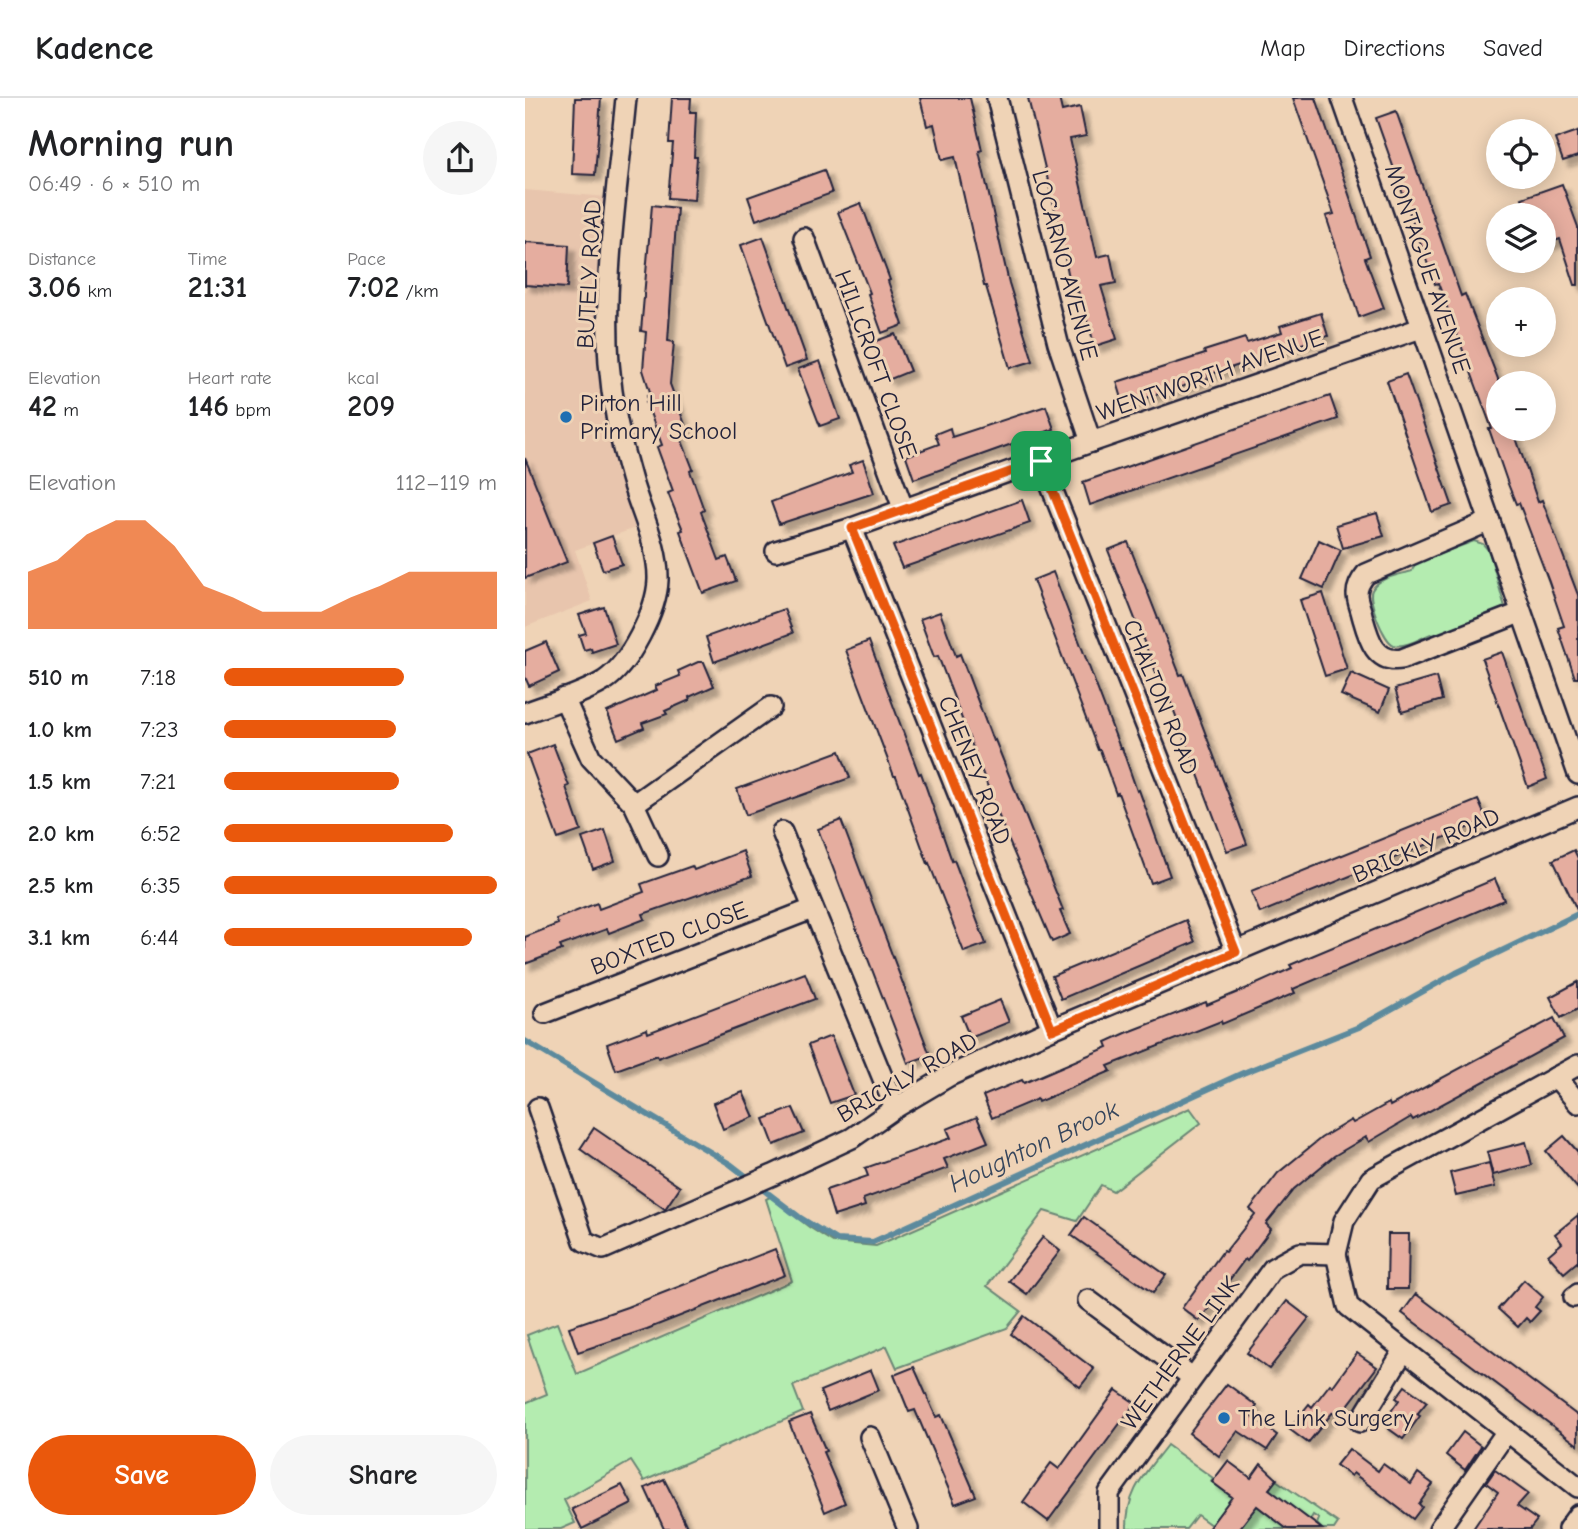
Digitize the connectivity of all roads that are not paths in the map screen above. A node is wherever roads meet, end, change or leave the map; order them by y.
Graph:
1 (626, 98) edge
2 (997, 98) edge
3 (1342, 98) edge
4 (804, 238) dead end
5 (1421, 328) junction
6 (1091, 442) junction
7 (1041, 461) junction
8 (903, 508) junction
9 (1490, 521) junction
10 (852, 528) junction
11 (776, 551) dead end
12 (1520, 612) junction
13 (564, 698) junction
14 (771, 707) dead end
15 (525, 713) edge
16 (1573, 747) edge
17 (1578, 774) edge
18 (634, 804) junction
19 (1578, 807) edge
20 (782, 832) dead end
21 (658, 856) dead end
22 (812, 909) junction
23 (1236, 952) junction
24 (545, 1013) dead end
25 (1052, 1030) junction
26 (1578, 1065) edge
27 (1556, 1077) junction
28 (1578, 1103) edge
29 (538, 1108) dead end
30 (895, 1108) junction
31 (1336, 1254) junction
32 (1088, 1300) dead end
33 (1403, 1352) junction
34 (1192, 1377) junction
35 (1360, 1422) dead end
36 (1507, 1431) junction
37 (870, 1437) dead end
38 (1578, 1487) edge
39 (1578, 1515) edge
40 (908, 1529) edge
41 (1109, 1529) edge
42 (1439, 1529) edge
43 (1568, 1529) edge

1 - 13 street, BUTELY ROAD
2 - 6 street, LOCARNO AVENUE
3 - 5 street, MONTAGUE AVENUE
4 - 8 street, HILLCROFT CLOSE
5 - 6 street, WENTWORTH AVENUE
5 - 9 street, MONTAGUE AVENUE
6 - 7 street, WENTWORTH AVENUE
7 - 8 street, WENTWORTH AVENUE
7 - 23 street, CHALTON ROAD
8 - 10 street, WENTWORTH AVENUE
9 - 12 street, MONTAGUE AVENUE
9 - 12 street
10 - 11 street, WENTWORTH AVENUE
10 - 25 street, CHENEY ROAD
12 - 16 street, MONTAGUE AVENUE
13 - 15 street, BUTELY ROAD
13 - 18 street
14 - 18 street
16 - 17 street, MONTAGUE AVENUE
18 - 21 street
19 - 23 street, BRICKLY ROAD
20 - 22 street
22 - 24 street, BOXTED CLOSE
22 - 30 street
23 - 25 street, BRICKLY ROAD
25 - 30 street, BRICKLY ROAD
26 - 27 street
27 - 28 street
27 - 31 street
29 - 30 street, BRICKLY ROAD
31 - 33 street
31 - 34 street, WETHERNE LINK
32 - 34 street
33 - 35 street
33 - 36 street
34 - 41 street, WETHERNE LINK
36 - 38 street
36 - 42 street
37 - 40 street
39 - 43 street

